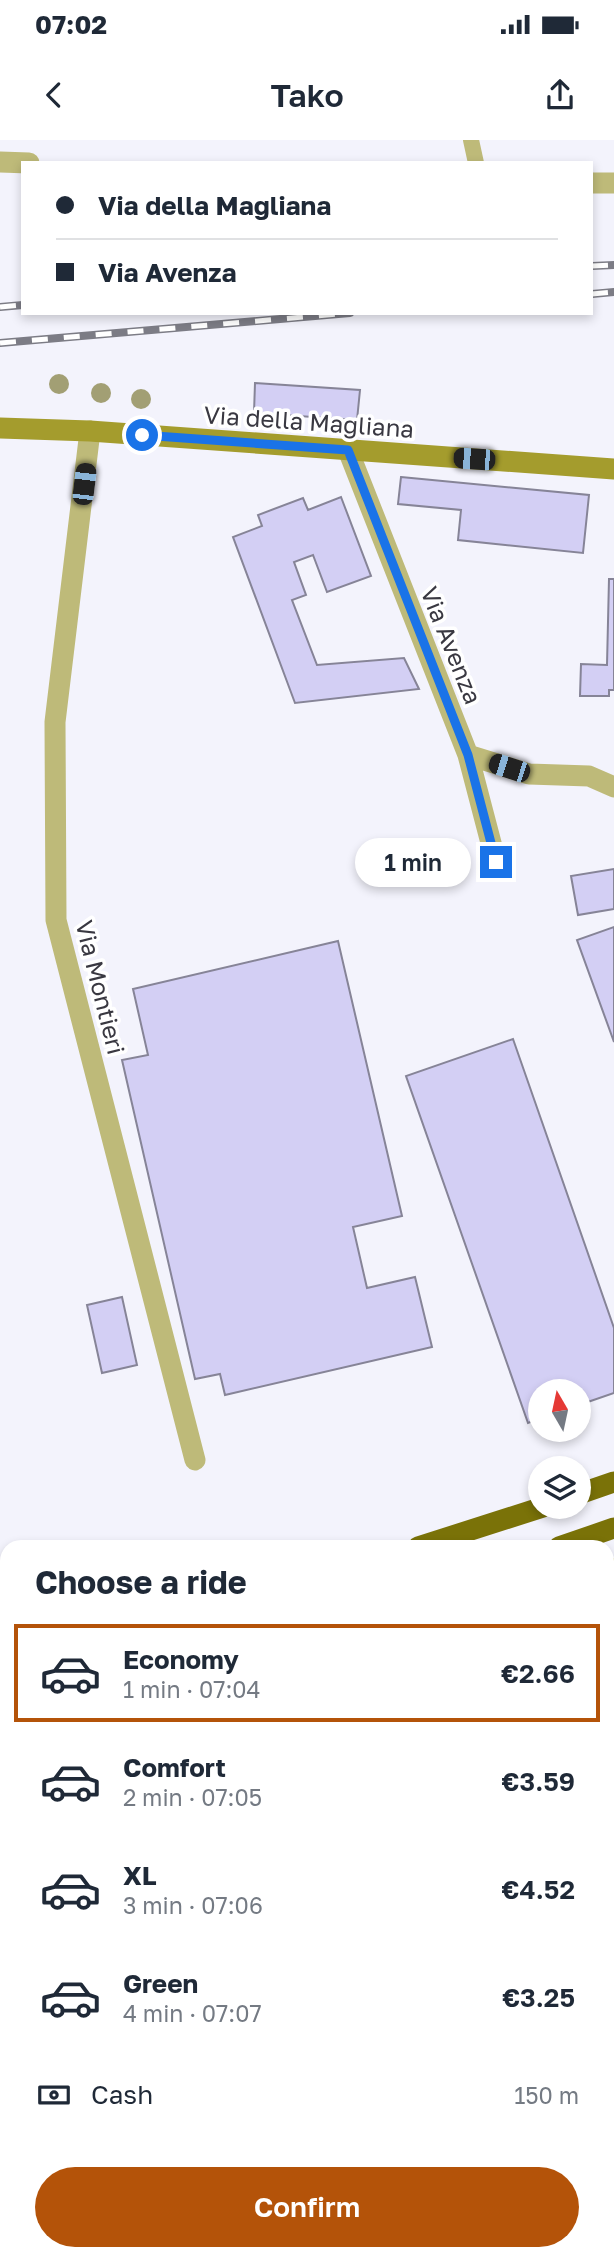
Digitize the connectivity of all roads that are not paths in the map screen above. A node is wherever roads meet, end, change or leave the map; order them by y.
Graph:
1 (471, 140) edge
2 (476, 161) edge
3 (0, 162) edge
4 (21, 163) edge
5 (593, 183) edge
6 (614, 183) edge
7 (0, 428) edge
8 (90, 431) junction
9 (348, 450) junction
10 (614, 469) edge
11 (468, 755) junction
12 (614, 787) edge
13 (496, 862) dead end
14 (195, 1460) dead end
15 (614, 1482) edge
16 (591, 1490) edge
17 (528, 1512) edge
18 (614, 1528) edge
19 (440, 1540) edge
20 (579, 1540) edge

1 - 2 lane
3 - 4 street
5 - 6 street
7 - 8 main road, Via della Magliana
8 - 9 main road, Via della Magliana
8 - 14 street, Via Montieri
9 - 10 main road, Via della Magliana
9 - 11 street, Via Avenza
11 - 12 street
11 - 13 street, Via Avenza
15 - 16 highway
17 - 19 highway
18 - 20 highway

